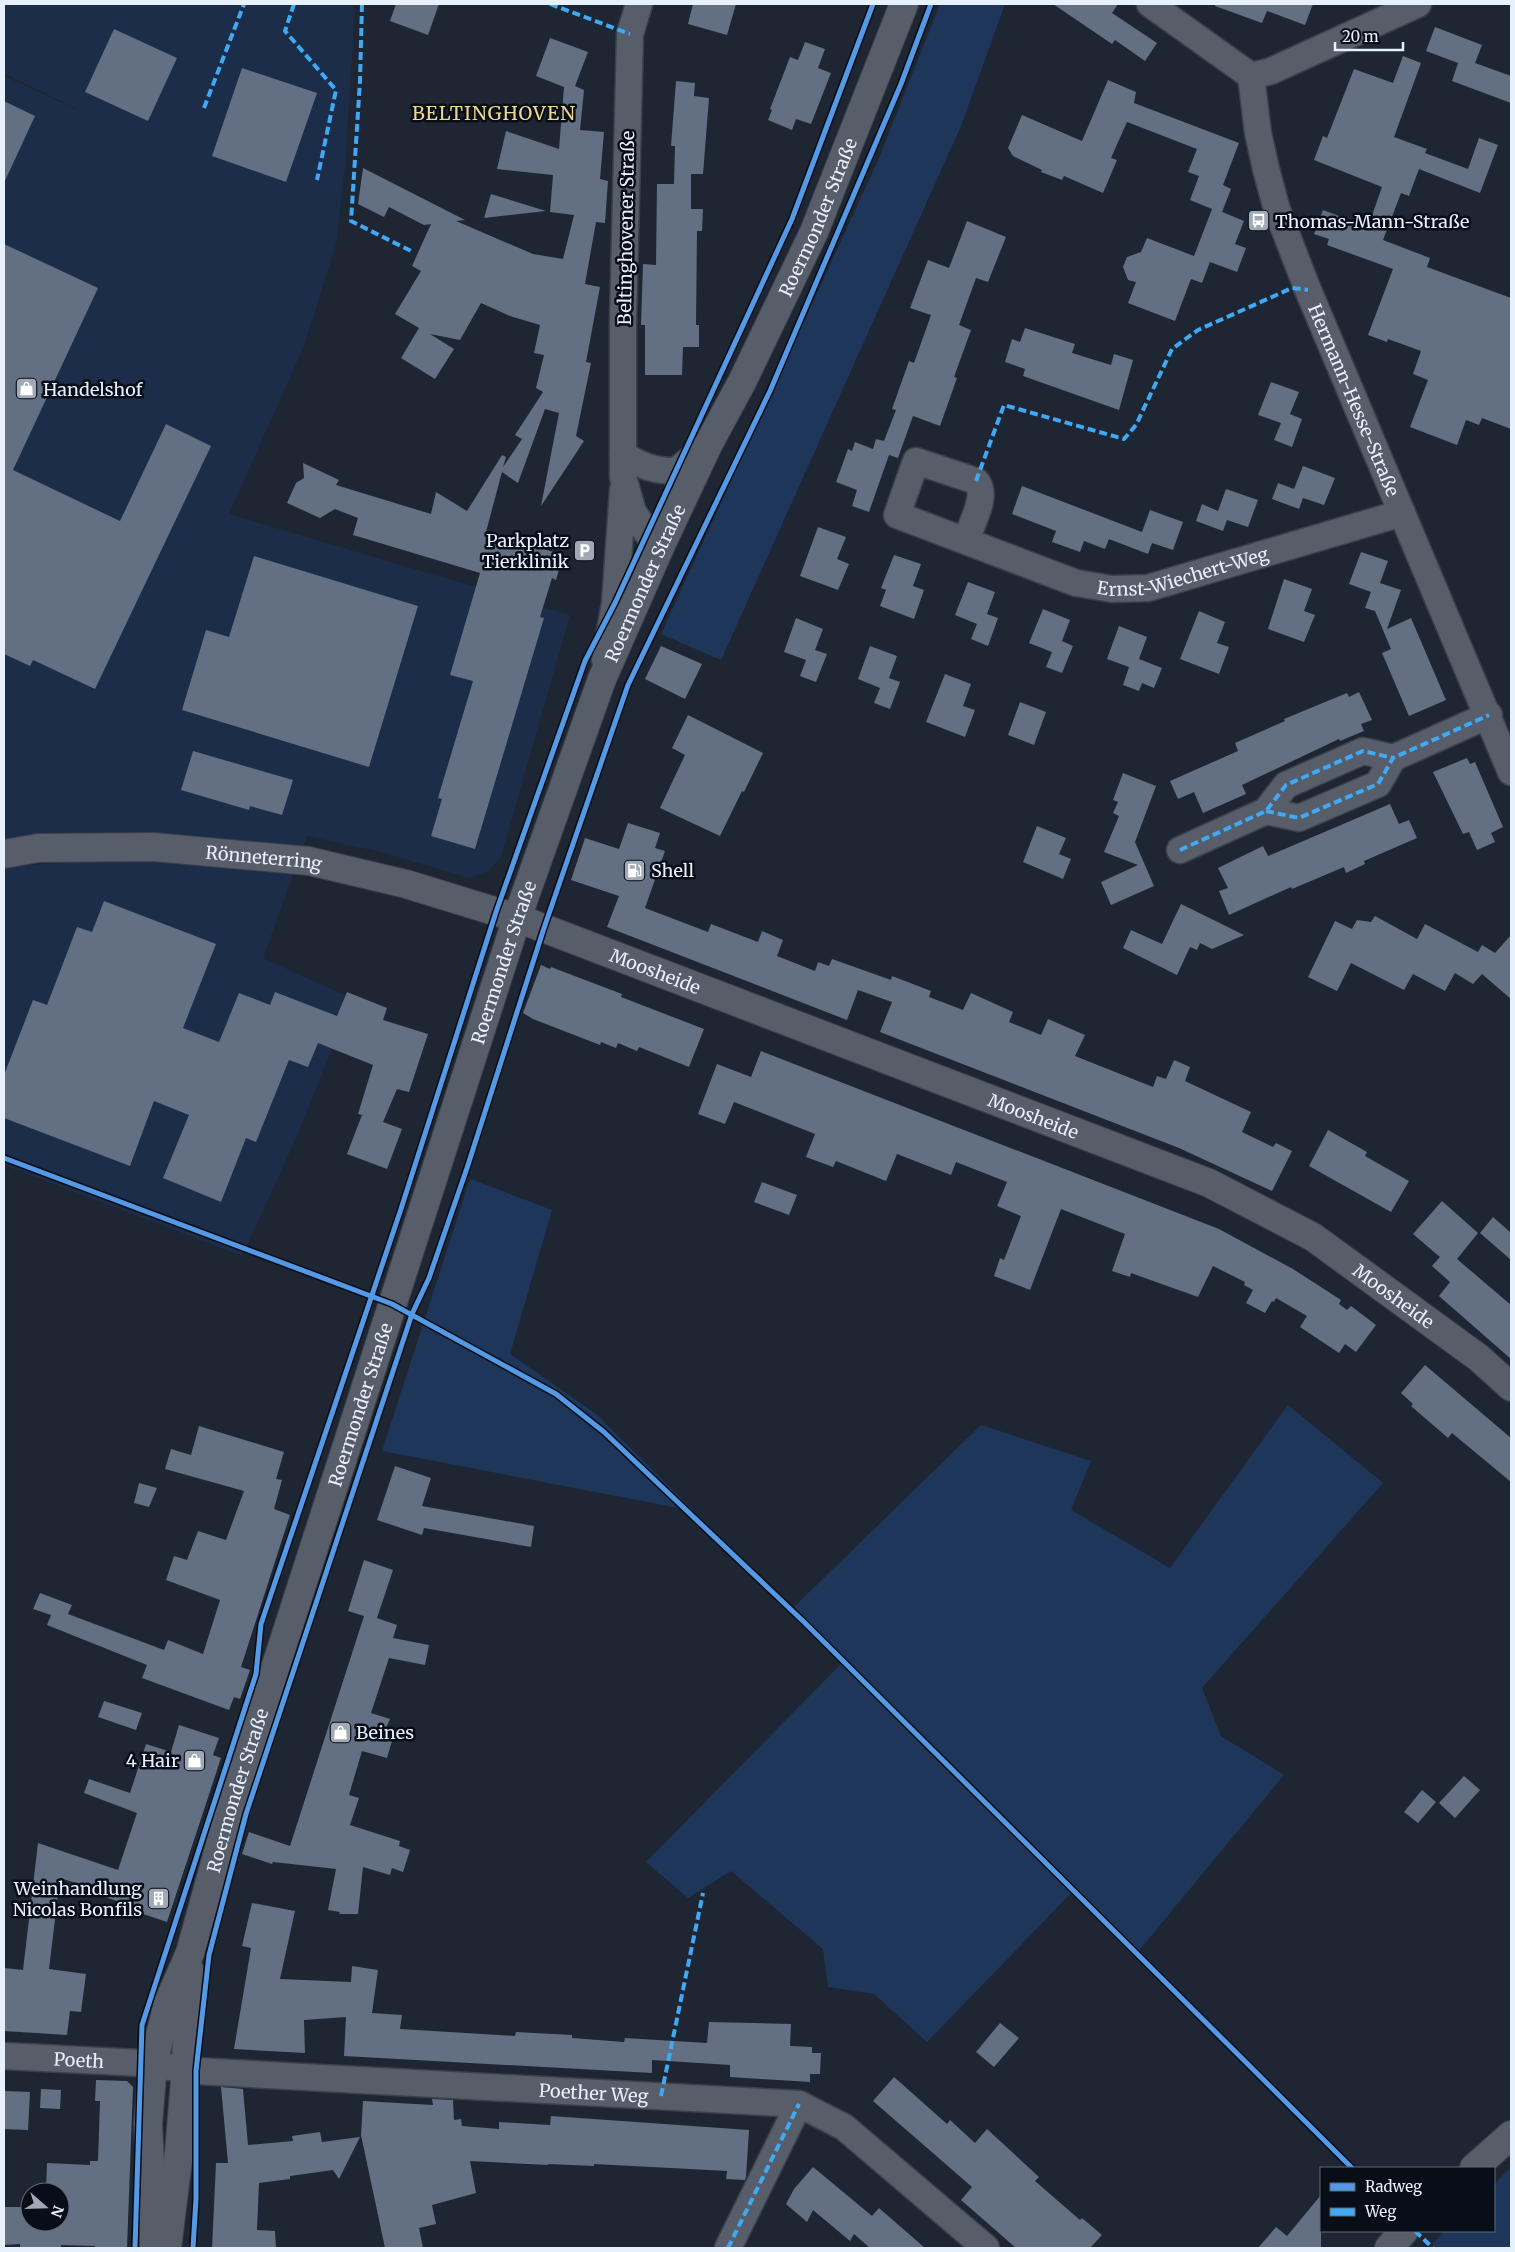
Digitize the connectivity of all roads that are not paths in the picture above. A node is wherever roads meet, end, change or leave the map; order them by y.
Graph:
1 (639, 4) edge
2 (904, 4) edge
3 (1150, 4) edge
4 (1418, 4) edge
5 (1251, 76) junction
6 (708, 445) junction
7 (623, 465) junction
8 (1402, 513) junction
9 (966, 540) dead end
10 (661, 544) junction
11 (602, 679) junction
12 (1489, 715) junction
13 (1393, 758) junction
14 (1511, 772) edge
15 (1266, 810) junction
16 (1180, 850) dead end
17 (4, 854) edge
18 (517, 918) junction
19 (1511, 1387) edge
20 (190, 1953) junction
21 (4, 2056) edge
22 (153, 2064) junction
23 (186, 2069) junction
24 (799, 2104) junction
25 (1511, 2135) edge
26 (1475, 2167) edge
27 (1403, 2232) edge
28 (154, 2248) edge
29 (167, 2248) edge
30 (728, 2248) edge
31 (986, 2248) edge
32 (1388, 2248) edge

1 - 7 street, Beltinghovener Straße
2 - 6 main road, Roermonder Straße
3 - 5 street
4 - 5 street
5 - 8 street, Hermann-Hesse-Straße
6 - 7 street
6 - 10 main road, Roermonder Straße
7 - 10 street, Beltinghovener Straße
7 - 11 street, Beltinghovener Straße
8 - 9 street, Ernst-Wiechert-Weg
8 - 12 street, Hermann-Hesse-Straße
10 - 11 main road, Roermonder Straße
11 - 18 main road, Roermonder Straße
12 - 13 street
12 - 14 street, Hermann-Hesse-Straße
13 - 15 street
13 - 15 street
15 - 16 street
17 - 18 main road, Rönneterring
18 - 19 main road, Moosheide
18 - 20 main road, Roermonder Straße
20 - 22 main road, Roermonder Straße
20 - 23 main road, Roermonder Straße
21 - 22 street, Poeth
22 - 23 street, Poether Weg
22 - 28 main road, Roermonder Straße
23 - 24 street, Poether Weg
23 - 29 main road, Roermonder Straße
24 - 30 street
24 - 31 street, Poether Weg
25 - 26 main road
27 - 32 main road

